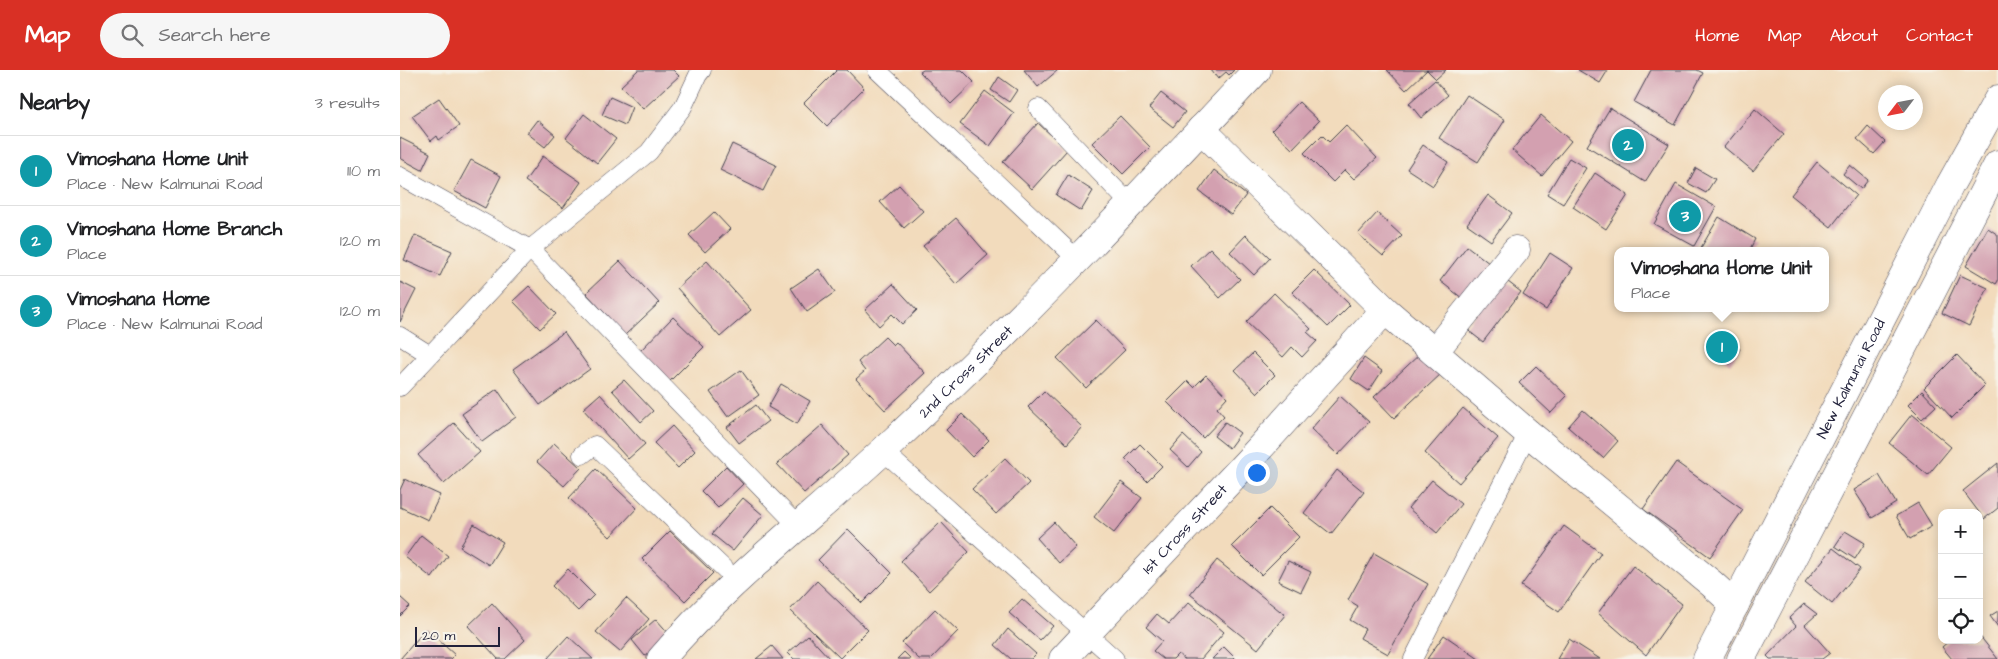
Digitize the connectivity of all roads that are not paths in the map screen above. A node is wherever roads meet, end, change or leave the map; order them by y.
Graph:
1 (877, 70) edge
2 (1256, 70) edge
3 (697, 72) edge
4 (1998, 99) edge
5 (1038, 108) dead end
6 (1201, 129) junction
7 (1998, 164) edge
8 (400, 176) edge
9 (1130, 204) junction
10 (530, 249) junction
11 (1516, 250) dead end
12 (1078, 260) junction
13 (1386, 310) junction
14 (400, 336) edge
15 (1434, 352) junction
16 (430, 355) junction
17 (400, 387) edge
18 (1528, 433) junction
19 (884, 451) junction
20 (582, 455) dead end
21 (798, 526) junction
22 (736, 580) junction
23 (1735, 605) junction
24 (1086, 634) junction
25 (661, 659) edge
26 (1063, 659) edge
27 (1115, 659) edge
28 (1413, 659) edge
29 (1707, 659) edge
30 (1741, 659) edge

1 - 12 lane
2 - 6 main road, 2nd Cross Street
3 - 10 lane
4 - 23 main road, New Kalmunai Road
5 - 9 lane
6 - 9 main road, 2nd Cross Street
6 - 13 main road
7 - 30 main road, New Kalmunai Road
8 - 10 lane
9 - 12 main road, 2nd Cross Street
10 - 16 lane
10 - 21 lane
11 - 15 main road
12 - 19 main road, 2nd Cross Street
13 - 15 main road
13 - 24 main road, 1st Cross Street
14 - 16 lane
15 - 18 main road
16 - 17 lane
18 - 23 main road
18 - 28 lane
19 - 21 main road, 2nd Cross Street
19 - 24 lane
20 - 22 lane
21 - 22 main road, 2nd Cross Street
22 - 25 main road, 2nd Cross Street
23 - 29 main road, New Kalmunai Road
24 - 26 main road, 1st Cross Street
24 - 27 lane

